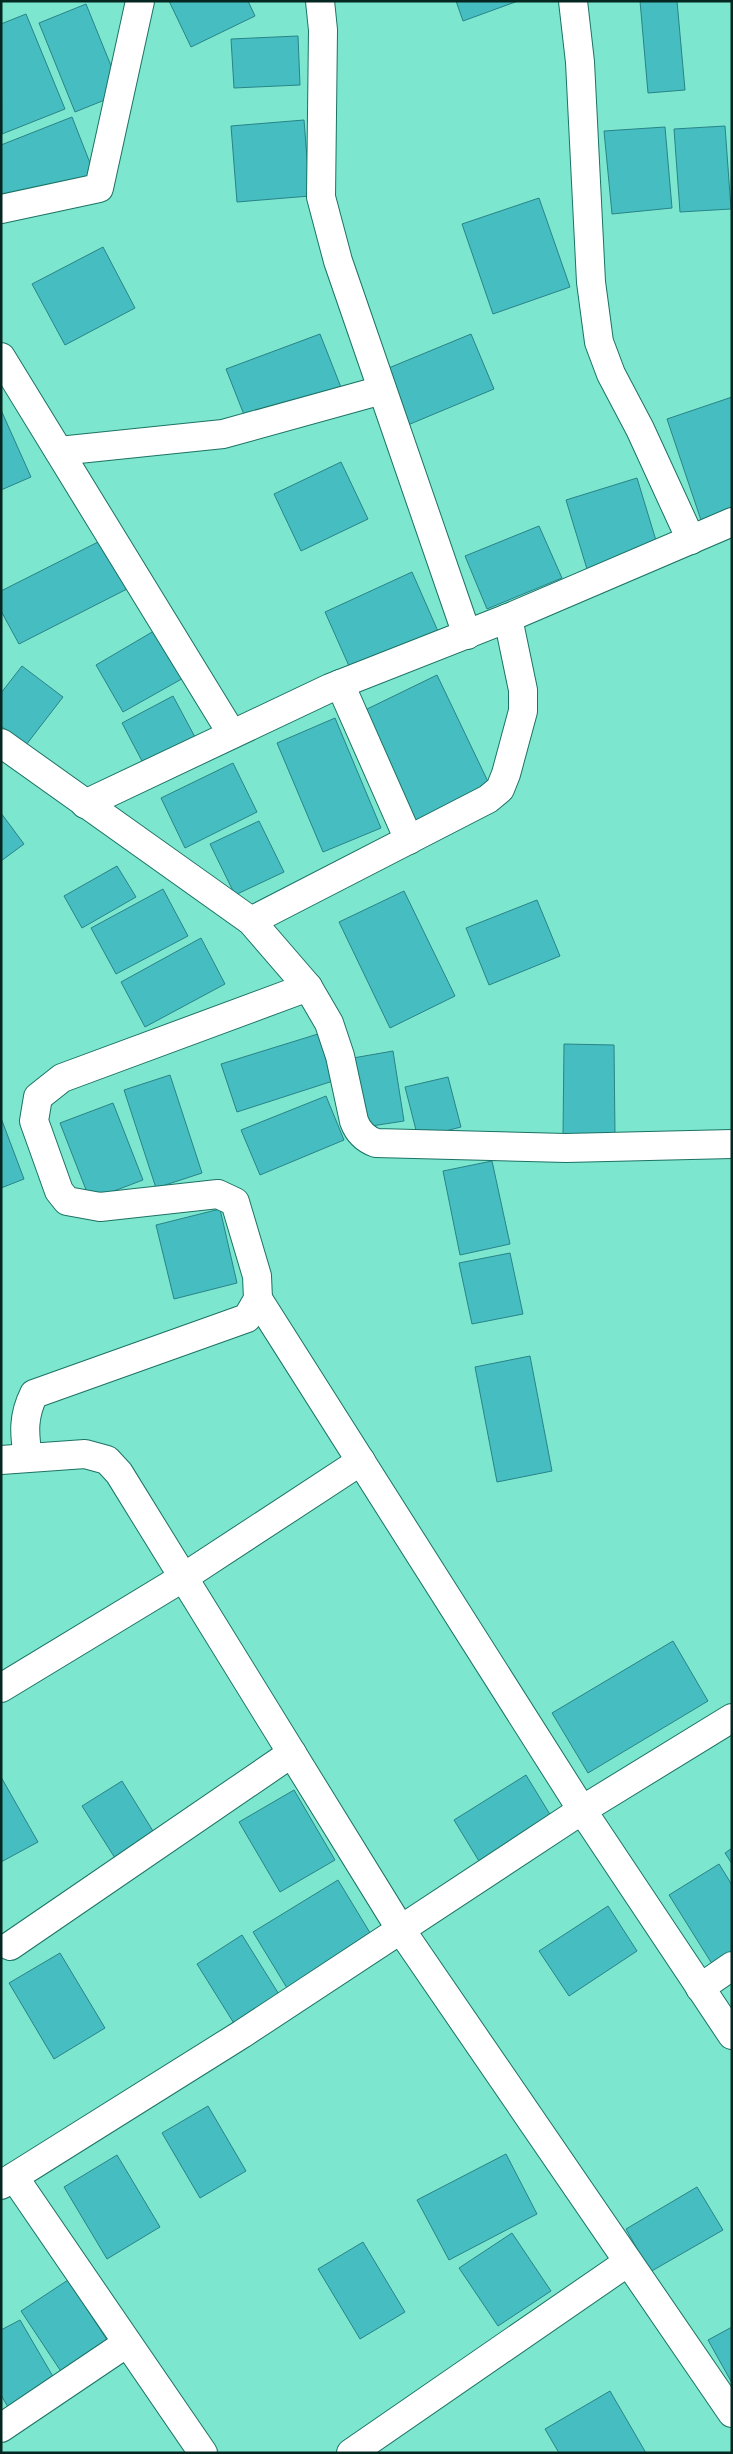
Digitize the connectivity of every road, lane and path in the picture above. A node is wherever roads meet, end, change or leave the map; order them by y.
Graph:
1 (140, 1) edge
2 (320, 1) edge
3 (573, 1) edge
4 (1, 209) edge
5 (2, 361) edge
6 (382, 390) junction
7 (59, 451) junction
8 (732, 522) edge
9 (692, 540) junction
10 (508, 618) junction
11 (467, 635) junction
12 (340, 684) junction
13 (232, 734) junction
14 (1, 743) edge
15 (85, 804) junction
16 (409, 840) junction
17 (251, 921) junction
18 (308, 987) junction
19 (732, 1144) edge
20 (258, 1299) junction
21 (14, 1458) edge
22 (361, 1462) junction
23 (184, 1577) junction
24 (1, 1688) edge
25 (732, 1718) edge
26 (292, 1753) junction
27 (582, 1810) junction
28 (401, 1930) junction
29 (10, 1946) dead end
30 (732, 1966) edge
31 (700, 1988) junction
32 (732, 2035) edge
33 (8, 2181) edge
34 (628, 2262) junction
35 (128, 2342) junction
36 (732, 2413) edge
37 (1, 2428) edge
38 (203, 2453) edge
39 (351, 2453) edge

1 - 4 street
2 - 6 street
3 - 9 street
5 - 7 street
6 - 7 street
6 - 11 street
7 - 13 street
8 - 9 street
9 - 10 street
10 - 11 street
10 - 16 street
11 - 12 street
12 - 13 street
12 - 16 street
13 - 15 street
14 - 15 street
15 - 17 street
16 - 17 street
17 - 18 street
18 - 19 street
18 - 20 street
20 - 21 street
20 - 22 street
21 - 23 street
22 - 23 street
22 - 27 street
23 - 24 street
23 - 26 street
25 - 27 street
26 - 28 street
26 - 29 street
27 - 28 street
27 - 31 street
28 - 33 street
28 - 34 street
30 - 31 street
31 - 32 street
33 - 35 street
34 - 36 street
34 - 39 street
35 - 37 street
35 - 38 street

